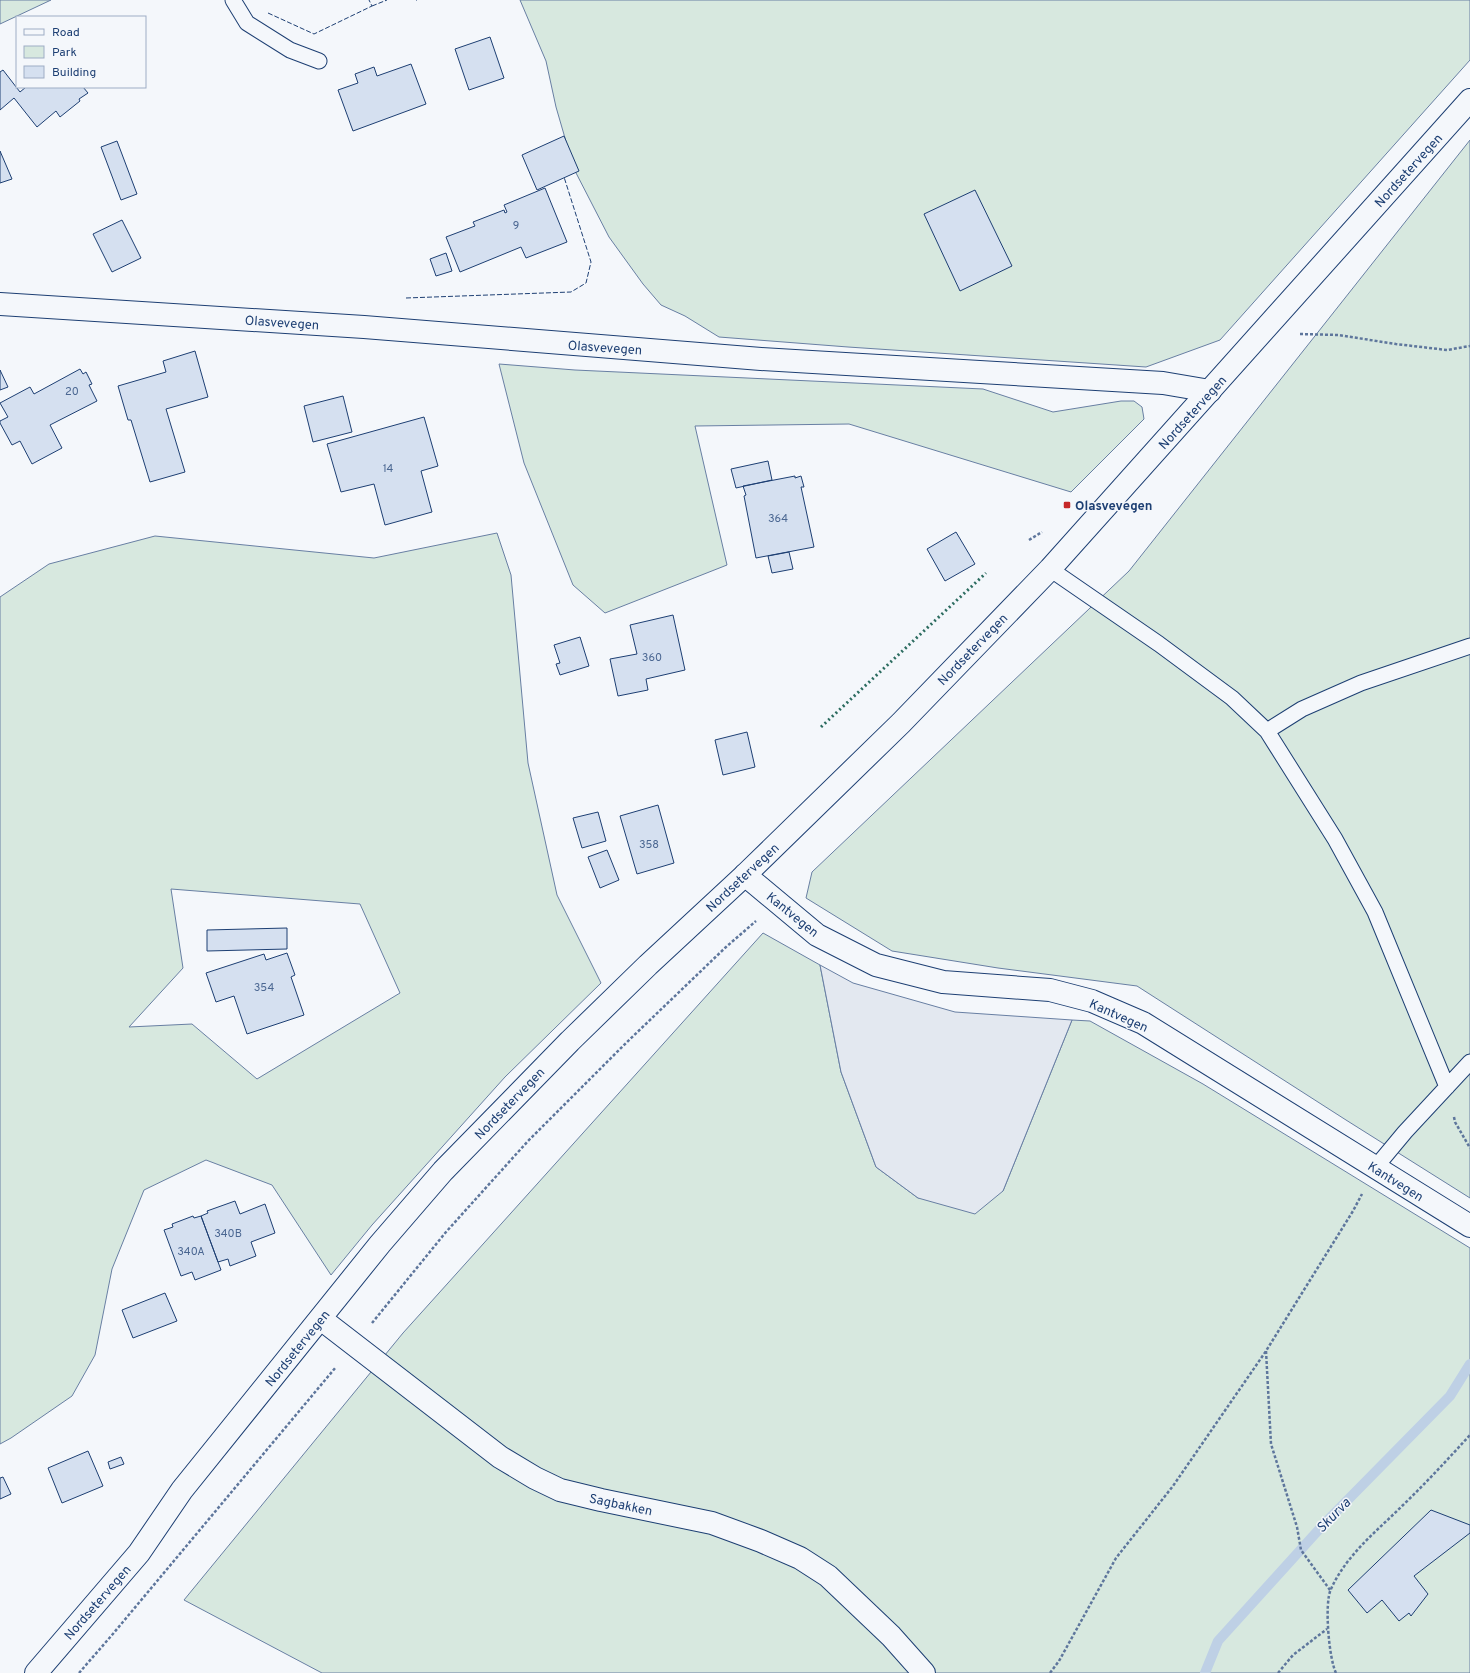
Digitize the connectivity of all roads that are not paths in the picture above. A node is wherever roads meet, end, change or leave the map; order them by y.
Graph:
1 (233, 0) edge
2 (319, 61) dead end
3 (1470, 100) edge
4 (0, 304) edge
5 (1210, 391) junction
6 (1050, 569) junction
7 (1470, 646) edge
8 (1267, 730) junction
9 (745, 875) junction
10 (1470, 1062) edge
11 (1447, 1087) junction
12 (1375, 1168) junction
13 (1470, 1226) edge
14 (321, 1319) junction
15 (36, 1673) edge
16 (924, 1673) edge

1 - 2 lane
3 - 5 street, Nordsetervegen
4 - 5 street, Olasvevegen
5 - 6 street, Nordsetervegen
6 - 8 lane
6 - 9 street, Nordsetervegen
7 - 8 lane
8 - 11 lane
9 - 12 street, Kantvegen
9 - 14 street, Nordsetervegen
10 - 11 lane
11 - 12 lane
12 - 13 street, Kantvegen
14 - 15 street, Nordsetervegen
14 - 16 street, Sagbakken

